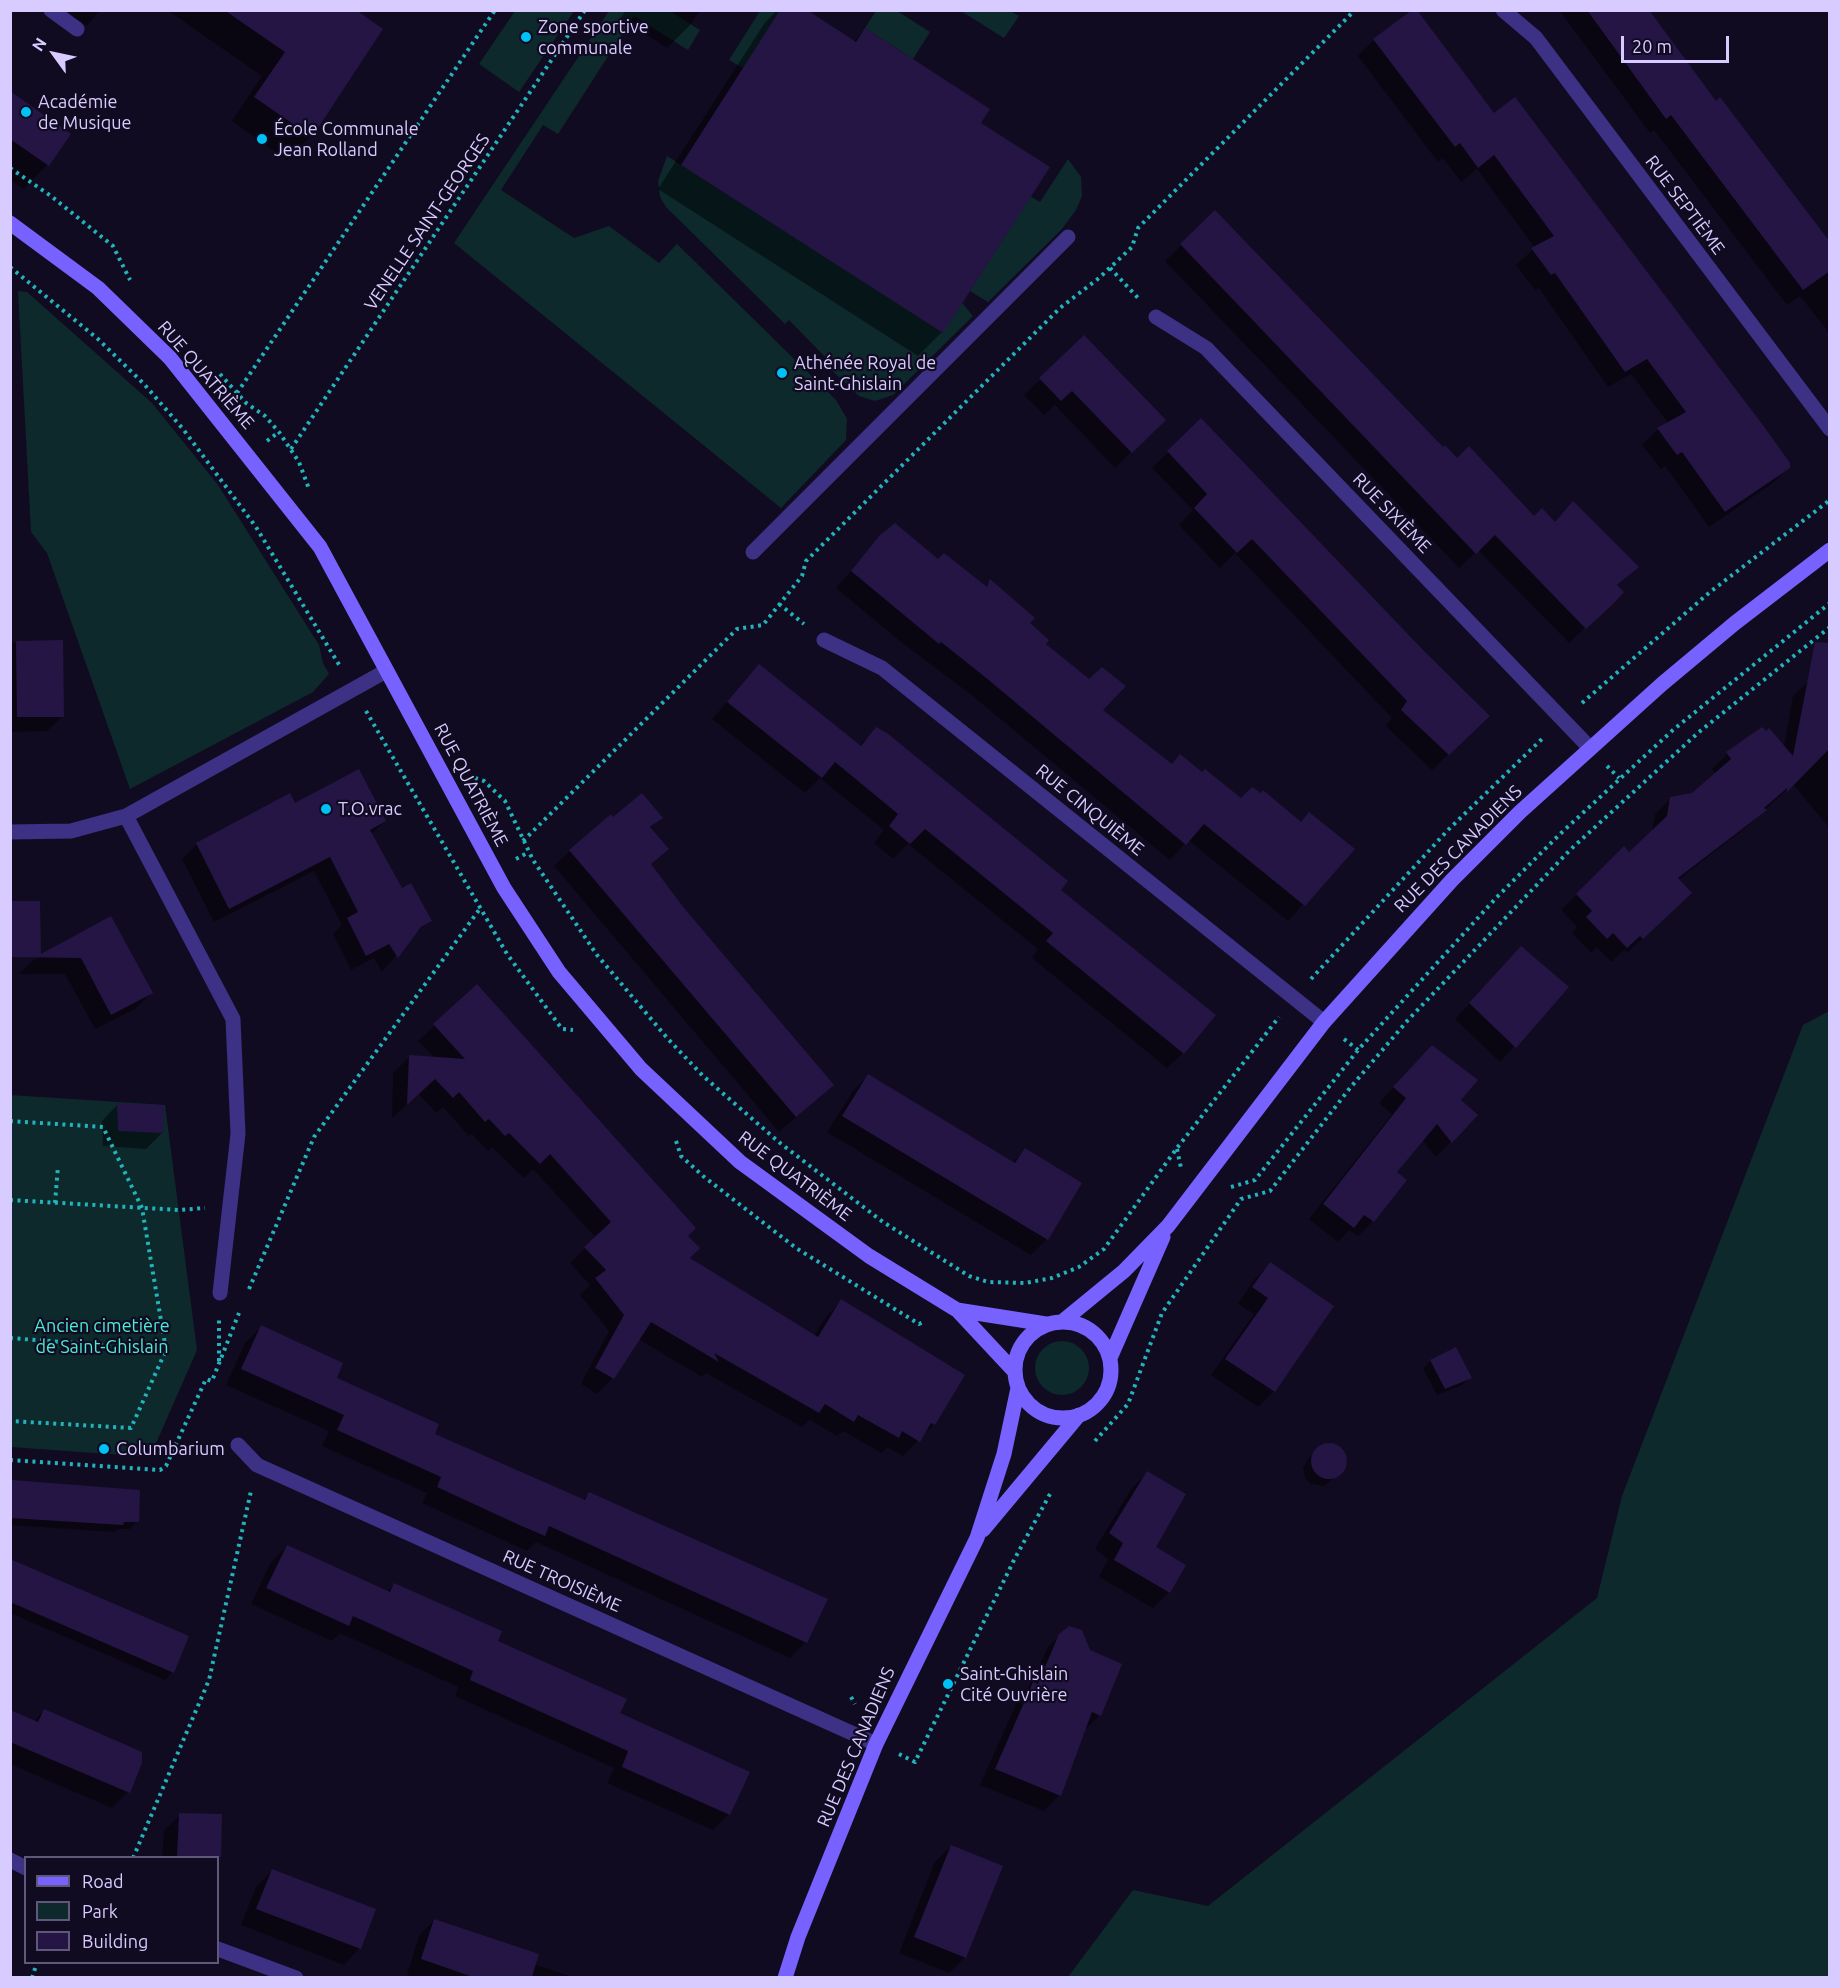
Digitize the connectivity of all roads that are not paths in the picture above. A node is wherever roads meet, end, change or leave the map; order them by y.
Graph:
1 (51, 10) edge
2 (1503, 10) edge
3 (77, 29) dead end
4 (10, 223) edge
5 (1068, 237) dead end
6 (1156, 317) road end
7 (1830, 429) edge
8 (1830, 550) edge
9 (753, 552) dead end
10 (824, 640) road end
11 (386, 671) junction
12 (1590, 748) junction
13 (126, 816) junction
14 (10, 832) edge
15 (1324, 1022) junction
16 (1168, 1226) junction
17 (220, 1293) road end
18 (957, 1310) junction
19 (1064, 1321) junction
20 (1046, 1324) junction
21 (1110, 1358) junction
22 (1014, 1371) junction
23 (1018, 1388) junction
24 (1079, 1415) junction
25 (238, 1444) dead end
26 (977, 1538) junction
27 (876, 1744) junction
28 (10, 1860) edge
29 (24, 1867) edge
30 (219, 1948) edge
31 (296, 1977) edge
32 (785, 1977) edge

1 - 3 street
2 - 7 street, RUE SEPTIÈME
4 - 11 street, RUE QUATRIÈME
5 - 9 street
6 - 12 street, RUE SIXIÈME
8 - 12 street, RUE DES CANADIENS
10 - 15 street, RUE CINQUIÈME
11 - 13 street
11 - 18 street, RUE QUATRIÈME
12 - 15 street, RUE DES CANADIENS
13 - 14 street
13 - 17 street
15 - 16 street, RUE DES CANADIENS
16 - 19 street, RUE DES CANADIENS
16 - 21 street, RUE DES CANADIENS
18 - 20 street, RUE QUATRIÈME
18 - 22 street, RUE QUATRIÈME
19 - 20 street, RUE DES CANADIENS
19 - 21 street, RUE DES CANADIENS
20 - 22 street, RUE DES CANADIENS
21 - 24 street, RUE DES CANADIENS
22 - 23 street, RUE DES CANADIENS
23 - 24 street, RUE DES CANADIENS
23 - 26 street, RUE DES CANADIENS
24 - 26 street, RUE DES CANADIENS
25 - 27 street, RUE TROISIÈME
26 - 27 street, RUE DES CANADIENS
27 - 32 street, RUE DES CANADIENS
28 - 29 street
30 - 31 street

